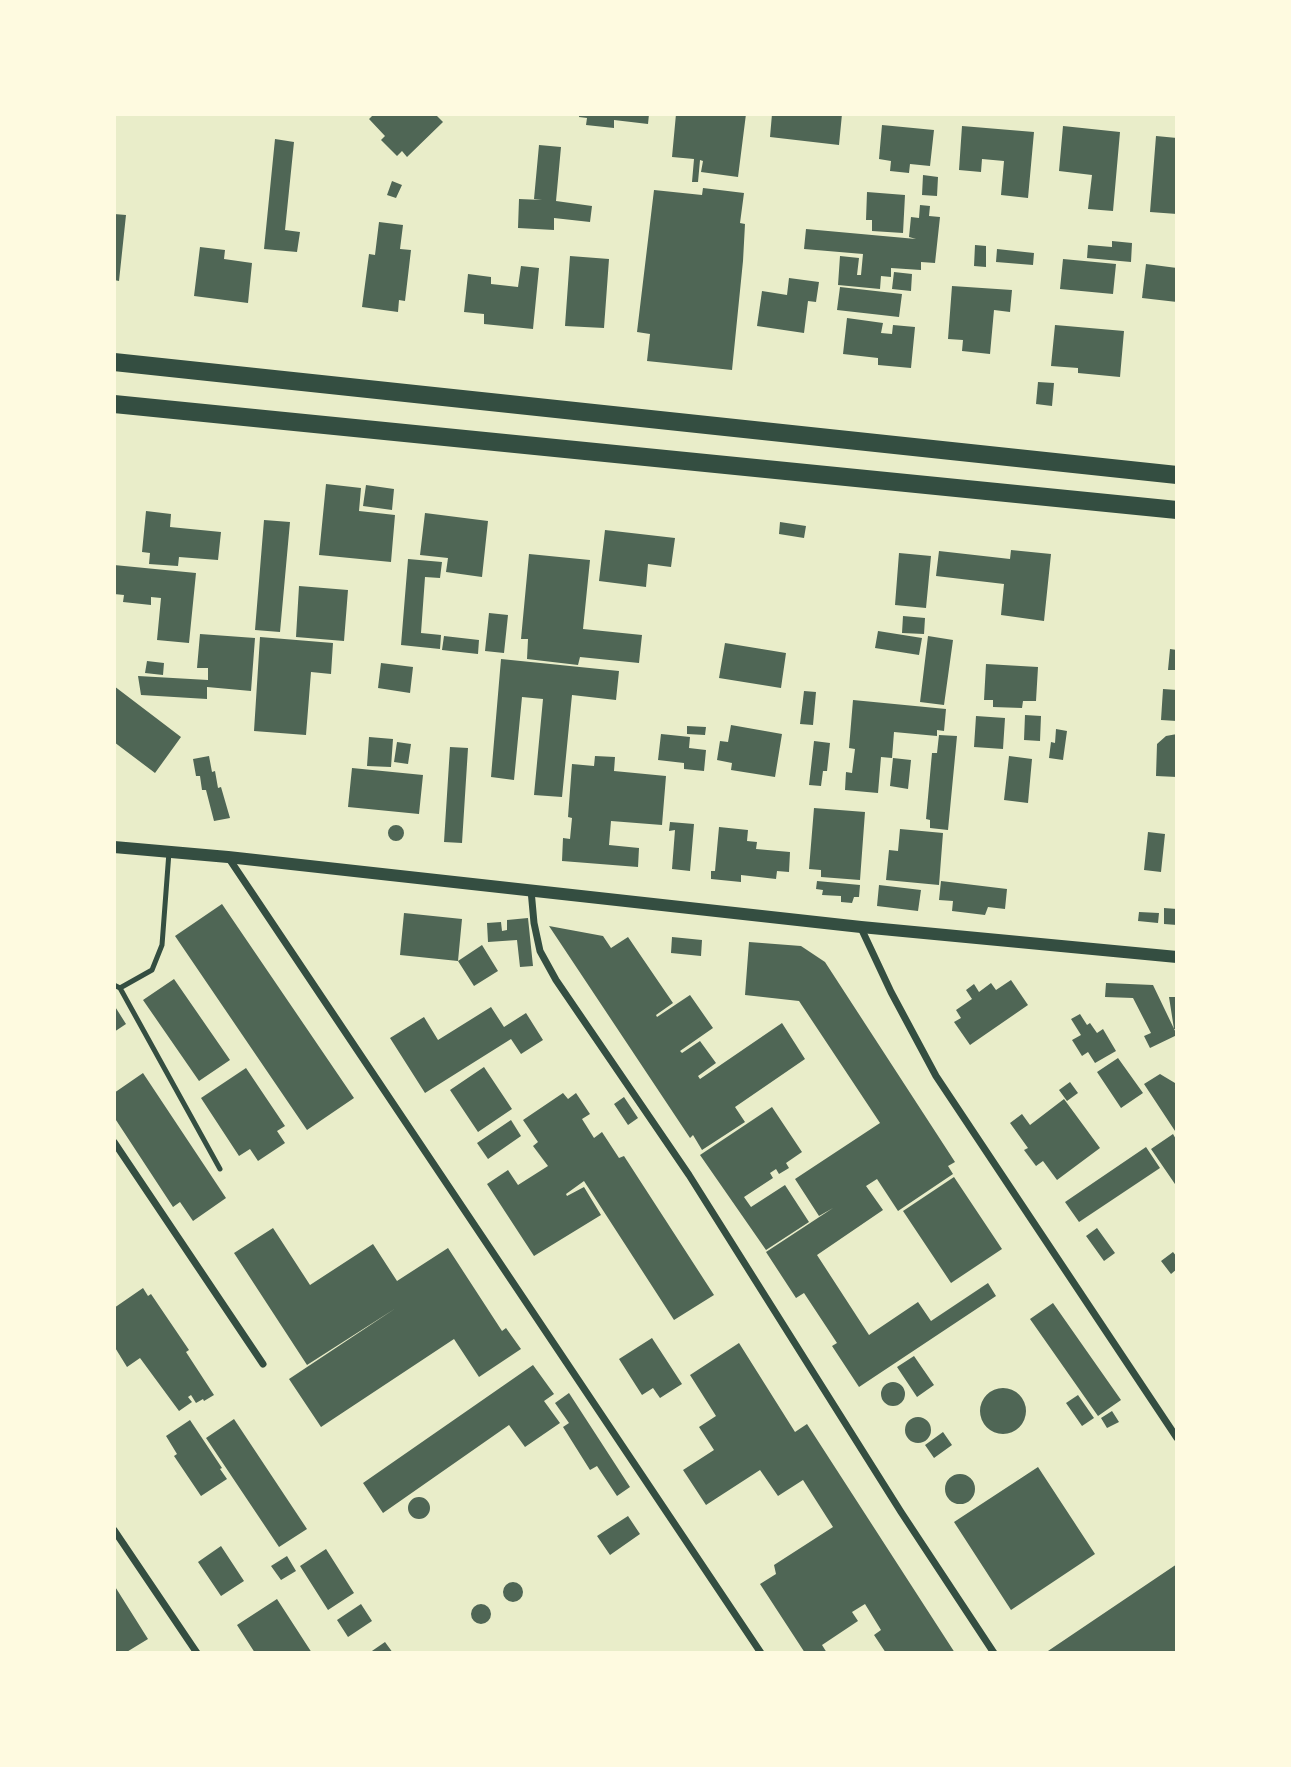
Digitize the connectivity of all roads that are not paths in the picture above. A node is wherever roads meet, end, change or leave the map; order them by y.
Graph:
1 (114, 362) edge
2 (114, 404) edge
3 (1177, 475) edge
4 (1177, 510) edge
5 (114, 847) edge
6 (169, 852) junction
7 (228, 857) junction
8 (531, 890) junction
9 (860, 927) junction
10 (1177, 957) edge
11 (117, 987) edge
12 (114, 1142) edge
13 (220, 1169) dead end
14 (263, 1364) dead end
15 (1177, 1438) edge
16 (114, 1530) edge
17 (197, 1653) edge
18 (761, 1653) edge
19 (994, 1653) edge

1 - 3 highway
2 - 4 highway
5 - 6 street
6 - 7 street
6 - 11 lane
7 - 8 street
7 - 18 street
8 - 9 street
8 - 19 street
9 - 10 street
9 - 15 street
11 - 13 lane
12 - 14 street
16 - 17 street

